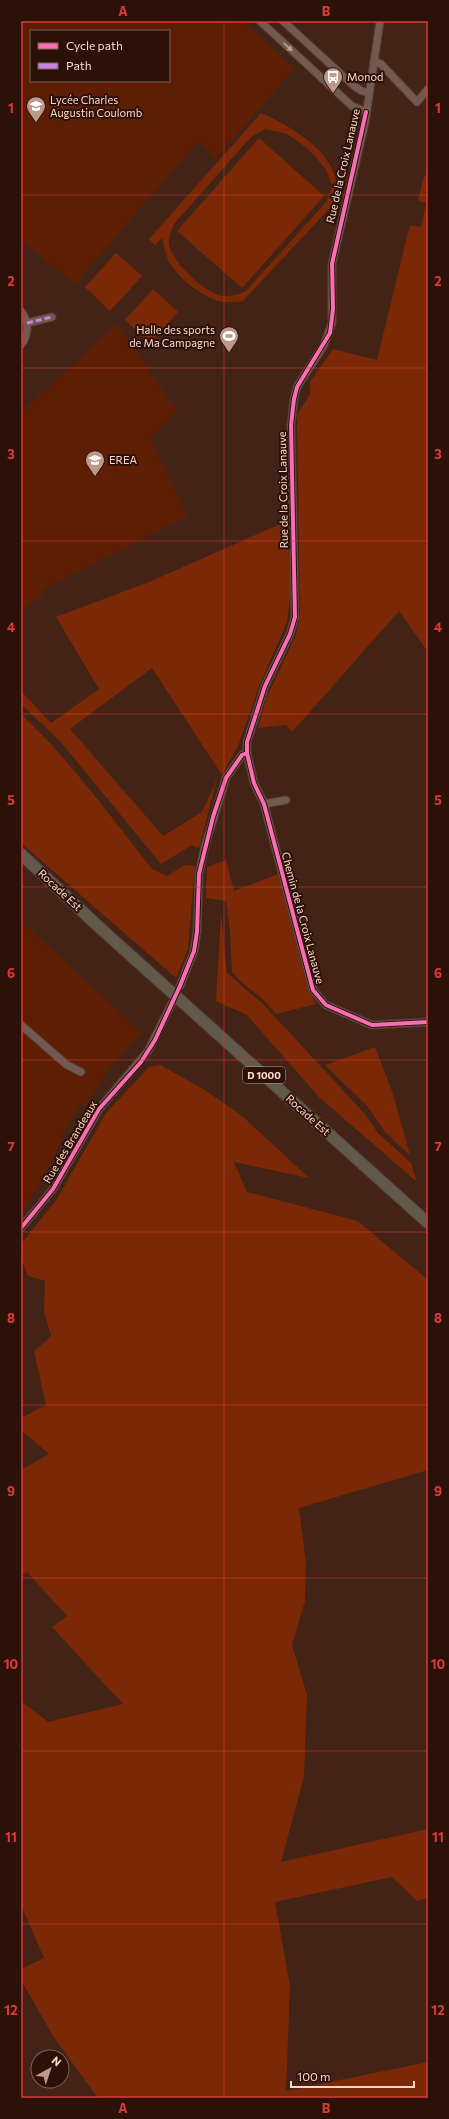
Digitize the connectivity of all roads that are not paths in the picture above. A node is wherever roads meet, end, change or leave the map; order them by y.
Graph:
1 (260, 21) edge
2 (283, 21) edge
3 (380, 21) edge
4 (374, 61) junction
5 (428, 89) edge
6 (369, 93) junction
7 (366, 112) junction
8 (21, 311) edge
9 (52, 317) dead end
10 (27, 323) junction
11 (21, 345) edge
12 (247, 753) junction
13 (286, 800) dead end
14 (264, 804) junction
15 (21, 854) edge
16 (21, 863) edge
17 (100, 927) junction
18 (180, 986) dead end
19 (172, 1003) dead end
20 (428, 1022) edge
21 (21, 1025) edge
22 (81, 1072) dead end
23 (428, 1223) edge
24 (21, 1228) edge

1 -> 7 street
2 - 6 street
3 - 4 street, Rue de la Croix Lanauve
4 - 5 street
4 - 6 street, Rue de la Croix Lanauve
6 - 7 street, Rue de la Croix Lanauve
7 - 12 street, Rue de la Croix Lanauve
8 - 10 street
9 - 10 street
10 - 11 street
12 - 14 street, Chemin de la Croix Lanauve
12 - 18 street
13 - 14 street
14 - 20 street, Chemin de la Croix Lanauve
15 - 17 main road, Rocade Est / D 1000
16 - 17 main road, Rocade Est / D 1000
17 - 23 main road, Rocade Est / D 1000
19 - 24 street, Rue des Brandeaux
21 - 22 street

